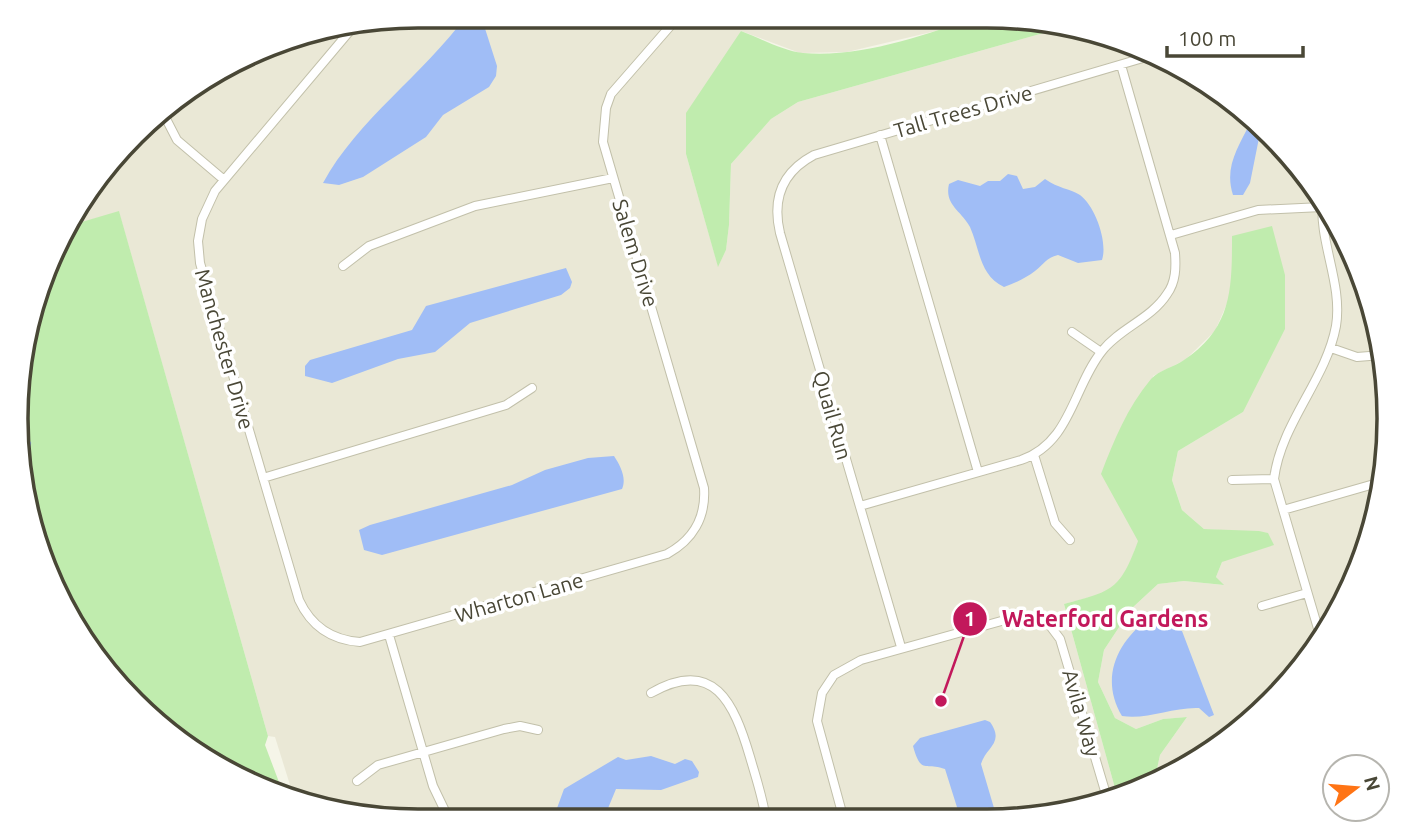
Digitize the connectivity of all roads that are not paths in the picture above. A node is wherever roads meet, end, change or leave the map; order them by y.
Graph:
1 (669, 28) edge
2 (346, 35) edge
3 (1139, 59) edge
4 (1121, 65) junction
5 (167, 120) edge
6 (880, 135) junction
7 (613, 178) junction
8 (223, 179) junction
9 (783, 183) joint
10 (1312, 204) edge
11 (1326, 225) edge
12 (1171, 234) junction
13 (344, 266) dead end
14 (1072, 332) dead end
15 (1331, 348) junction
16 (1101, 352) junction
17 (1372, 356) edge
18 (532, 388) dead end
19 (1034, 455) junction
20 (978, 472) junction
21 (263, 478) junction
22 (1274, 479) junction
23 (1232, 480) dead end
24 (1371, 485) edge
25 (860, 506) junction
26 (1283, 510) junction
27 (702, 513) joint
28 (1070, 540) dead end
29 (1307, 593) junction
30 (1262, 606) dead end
31 (1317, 626) edge
32 (318, 627) joint
33 (389, 635) junction
34 (901, 647) junction
35 (651, 693) dead end
36 (538, 730) dead end
37 (423, 752) junction
38 (357, 780) dead end
39 (1105, 790) edge
40 (446, 809) edge
41 (765, 809) edge
42 (841, 809) edge

1 - 7 street, Salem Drive
2 - 8 street, Manchester Drive
3 - 4 street, Tall Trees Drive
4 - 6 street, Tall Trees Drive
4 - 12 street
5 - 8 street
6 - 9 street, Tall Trees Drive
6 - 20 street
7 - 13 street
7 - 27 street, Salem Drive
8 - 21 street, Manchester Drive
9 - 25 street, Quail Run
10 - 12 street
11 - 15 street
12 - 16 street
14 - 16 street
15 - 17 street
15 - 22 street
16 - 19 street
18 - 21 street
19 - 20 street
19 - 28 street
20 - 25 street
21 - 32 street, Manchester Drive
22 - 23 street
22 - 26 street
24 - 26 street
25 - 34 street, Quail Run
26 - 29 street
27 - 33 street, Wharton Lane
29 - 30 street
29 - 31 street
32 - 33 street, Wharton Lane
33 - 37 street
34 - 39 street, Avila Way
34 - 42 street, Avila Way
35 - 41 street
36 - 37 street
37 - 38 street
37 - 40 street

